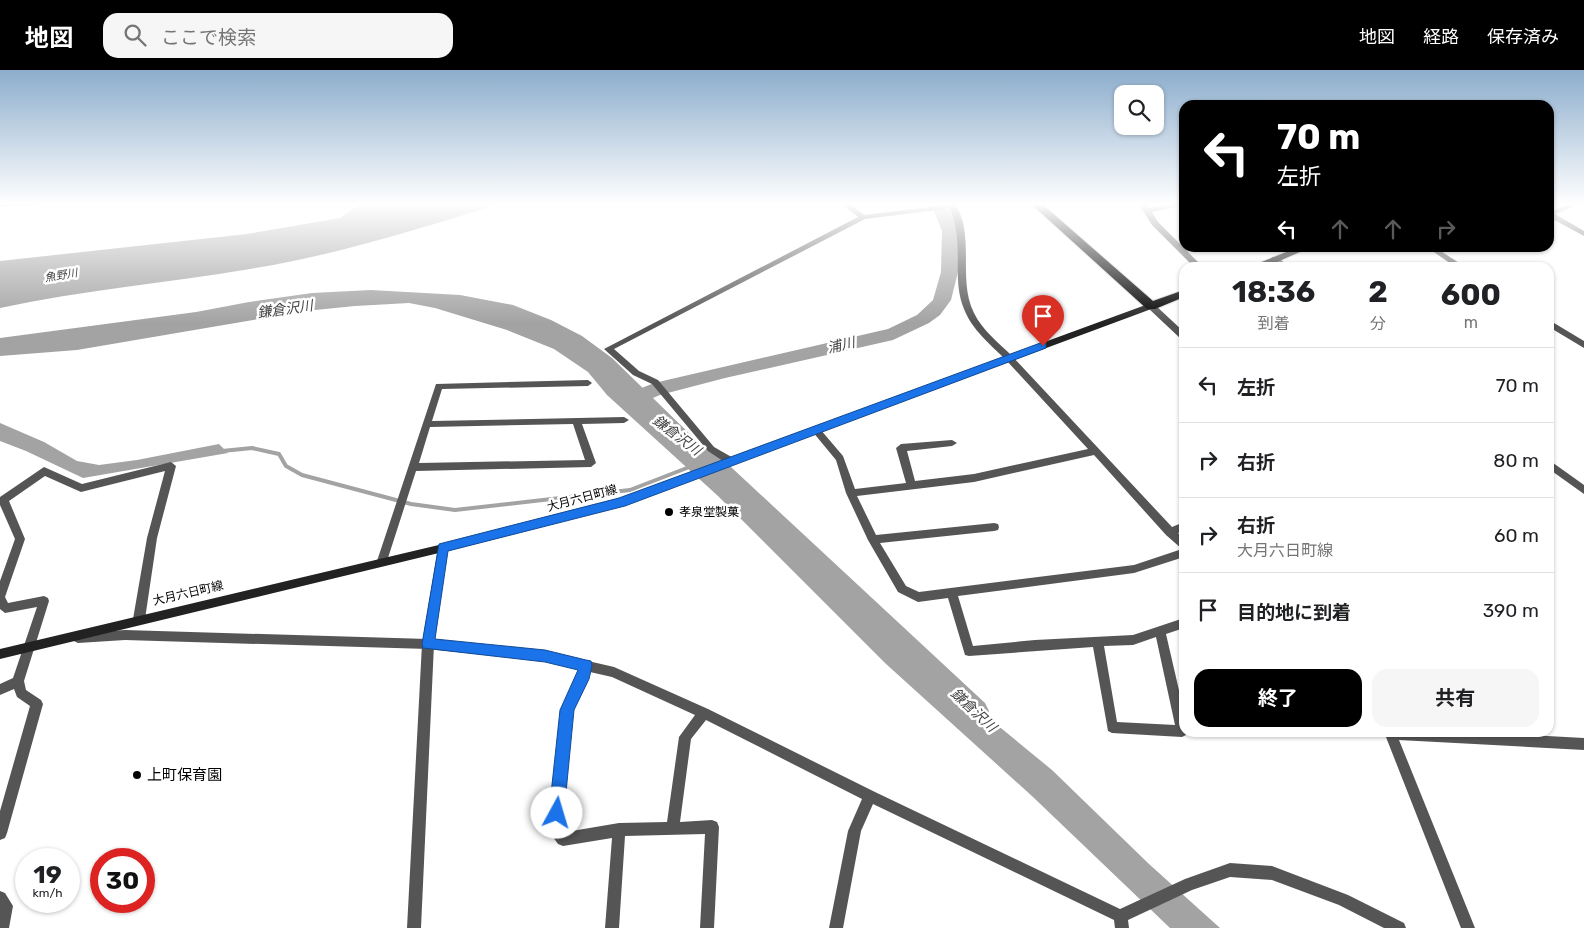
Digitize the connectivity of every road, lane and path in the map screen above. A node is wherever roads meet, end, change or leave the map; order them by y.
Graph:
1 (813, 243) edge
2 (961, 243) edge
3 (1080, 243) edge
4 (1184, 252) edge
5 (1293, 252) edge
6 (1438, 252) edge
7 (1274, 259) junction
8 (1194, 262) edge
9 (1267, 262) edge
10 (1278, 262) edge
11 (1454, 262) edge
12 (1179, 295) edge
13 (1151, 306) junction
14 (1554, 326) edge
15 (1179, 332) edge
16 (1584, 345) edge
17 (1009, 358) junction
18 (588, 383) dead end
19 (624, 420) dead end
20 (576, 421) junction
21 (428, 424) junction
22 (817, 431) junction
23 (952, 444) dead end
24 (1096, 451) junction
25 (732, 462) junction
26 (413, 467) junction
27 (1554, 468) edge
28 (911, 484) junction
29 (1584, 490) edge
30 (851, 493) junction
31 (1, 501) edge
32 (994, 527) dead end
33 (1179, 528) edge
34 (1170, 532) junction
35 (873, 540) junction
36 (1179, 541) edge
37 (443, 548) junction
38 (1179, 555) edge
39 (382, 561) junction
40 (952, 593) junction
41 (138, 619) junction
42 (1179, 625) edge
43 (1160, 631) junction
44 (62, 639) junction
45 (1098, 642) junction
46 (428, 644) junction
47 (30, 647) junction
48 (0, 654) edge
49 (586, 666) junction
50 (18, 680) junction
51 (0, 690) edge
52 (704, 713) junction
53 (1179, 717) edge
54 (1179, 731) edge
55 (1393, 737) edge
56 (1547, 737) edge
57 (1584, 744) edge
58 (870, 796) junction
59 (673, 828) junction
60 (618, 830) junction
61 (0, 832) edge
62 (0, 898) edge
63 (1121, 922) edge
64 (2, 928) edge
65 (414, 928) edge
66 (612, 928) edge
67 (707, 928) edge
68 (836, 928) edge
69 (1399, 928) edge
70 (1468, 928) edge

1 - 25 street
2 - 17 street
3 - 13 highway
4 - 8 street
5 - 7 highway
6 - 11 street
7 - 9 highway
7 - 10 street
12 - 13 highway
13 - 15 street
13 - 17 main road, 大月六日町線
14 - 16 street
17 - 22 main road, 大月六日町線
17 - 24 street
18 - 21 street
19 - 20 street
20 - 21 street
20 - 26 street
21 - 26 street
22 - 25 main road, 大月六日町線
22 - 30 street
23 - 28 street
24 - 28 street
24 - 34 street
25 - 37 main road, 大月六日町線
26 - 39 street
27 - 29 street
28 - 30 street
30 - 35 street
31 - 41 street
31 - 47 street
32 - 35 street
33 - 34 street
34 - 36 street
35 - 40 street
37 - 39 main road, 大月六日町線
37 - 46 street
38 - 40 street
39 - 41 main road, 大月六日町線
40 - 45 street
41 - 44 main road, 大月六日町線
42 - 43 street
43 - 45 street
43 - 53 street
44 - 46 street
44 - 47 main road, 大月六日町線
45 - 54 street
46 - 49 street
46 - 65 street
47 - 48 main road, 大月六日町線
47 - 50 street
49 - 52 street
49 - 60 street
50 - 51 street
50 - 61 street
52 - 58 street
52 - 59 street
55 - 70 street
56 - 57 street
58 - 63 street
58 - 68 street
59 - 60 street
59 - 67 street
60 - 66 street
62 - 64 street
63 - 69 street

